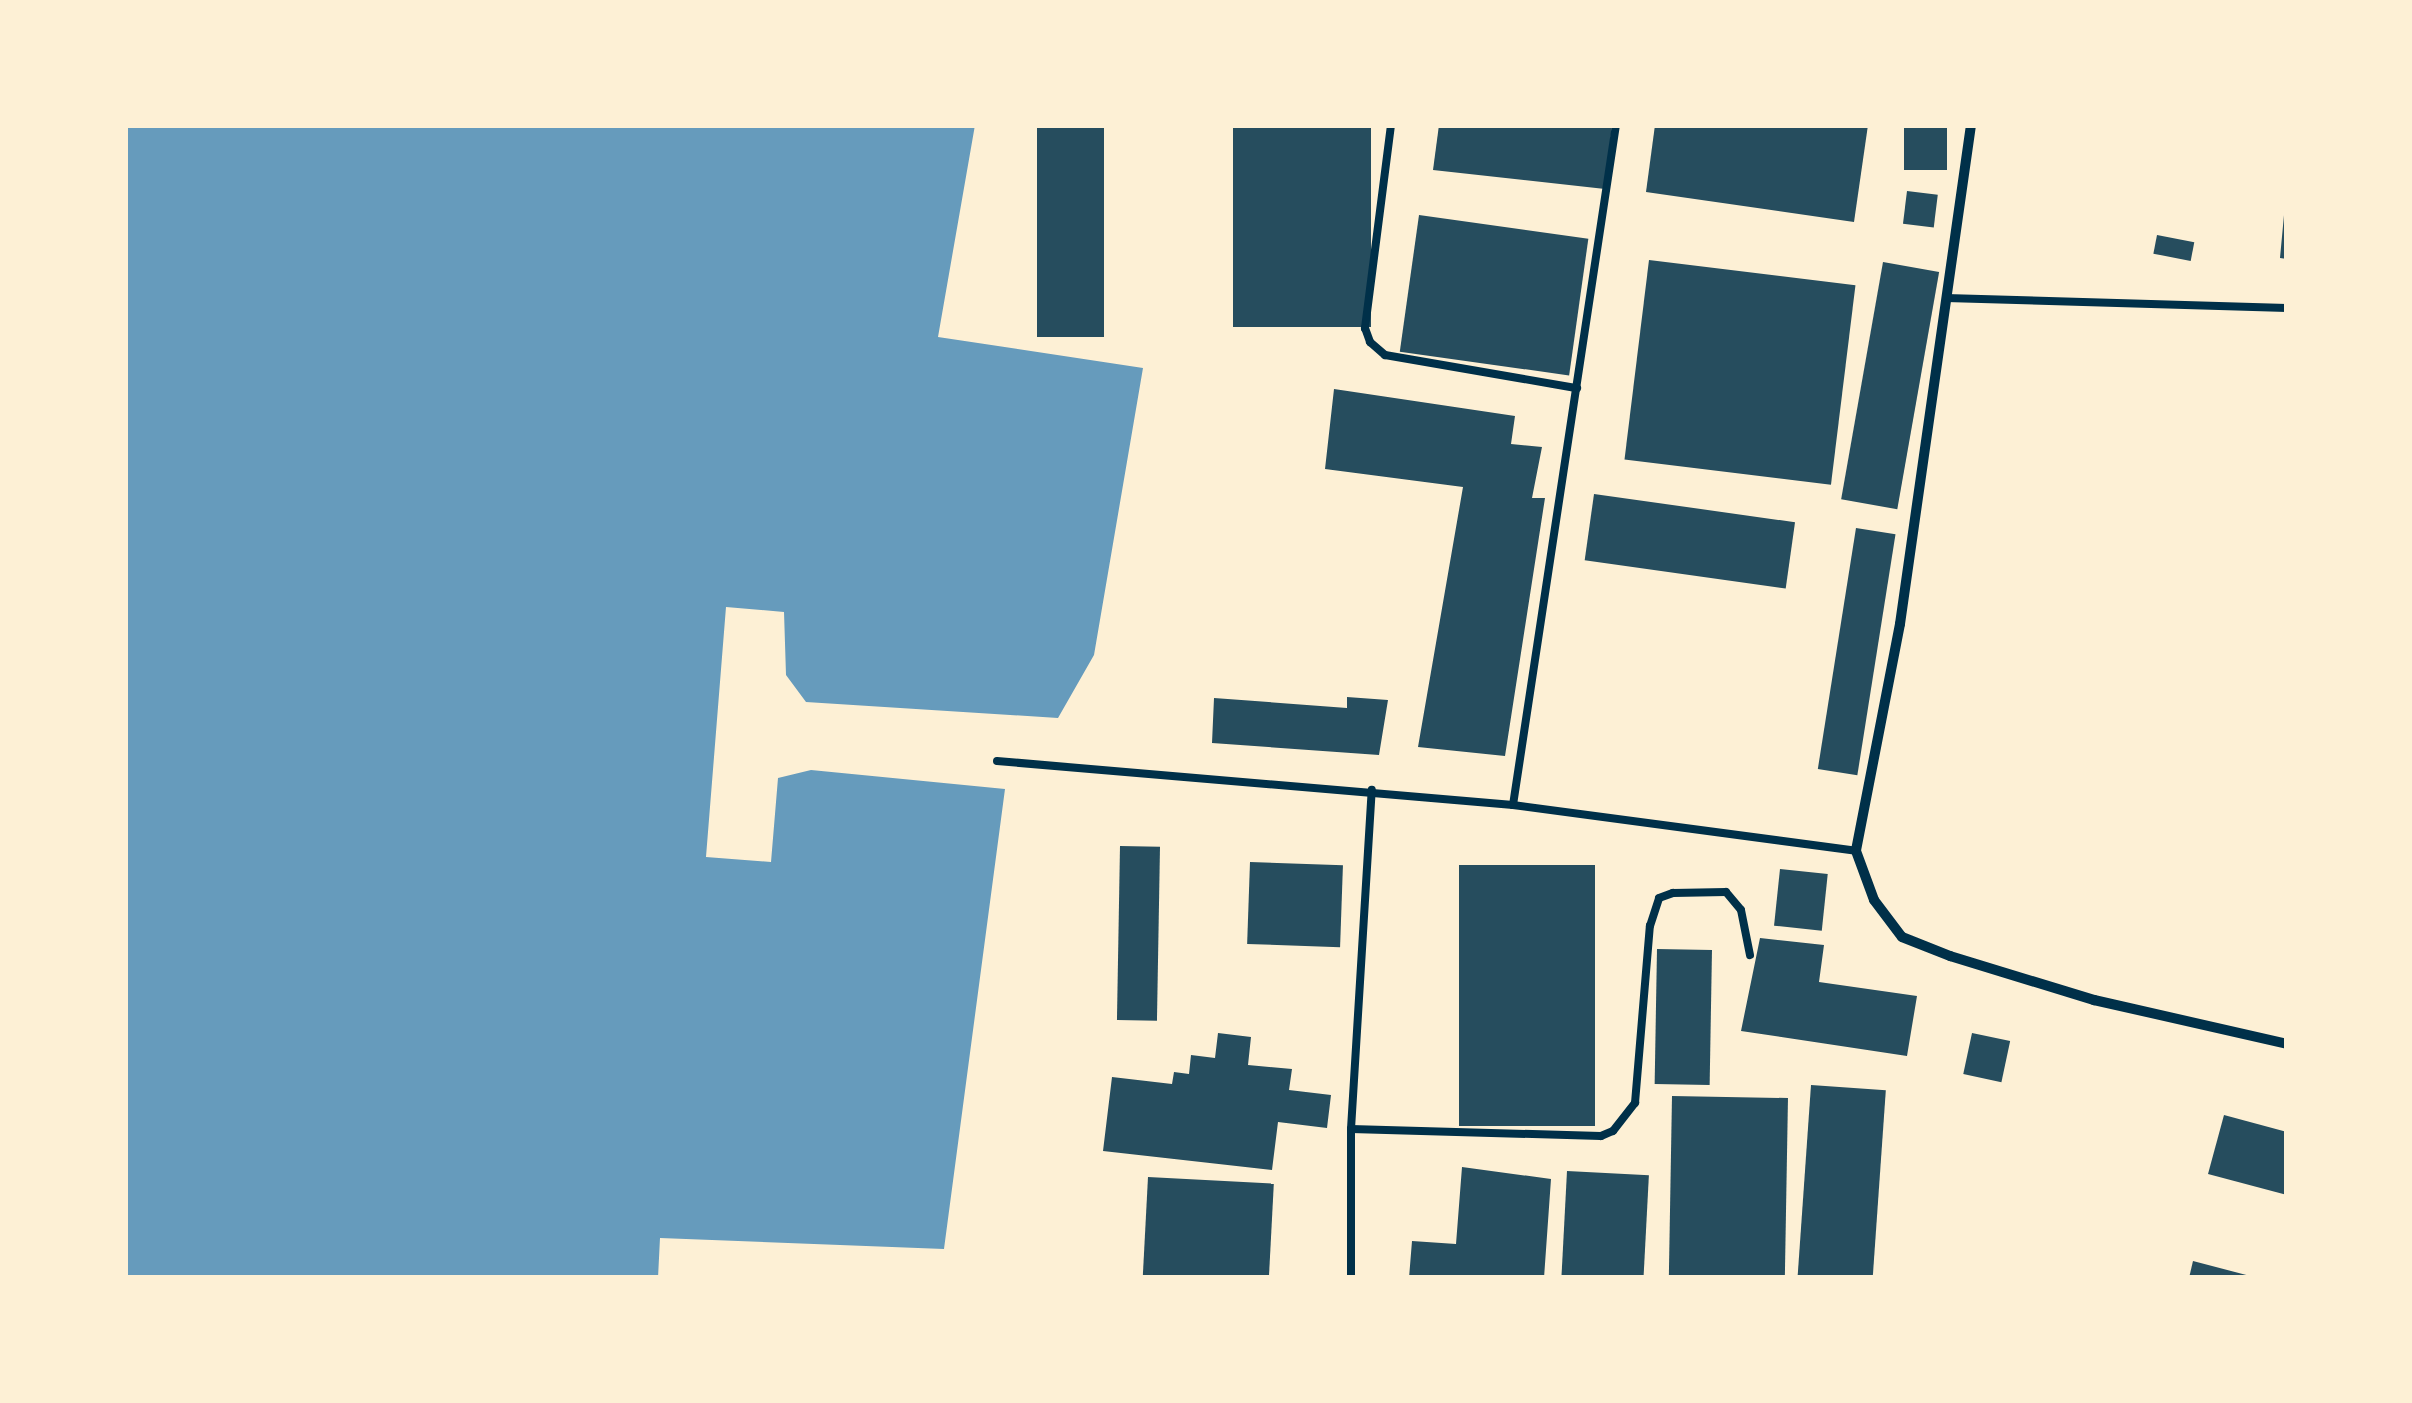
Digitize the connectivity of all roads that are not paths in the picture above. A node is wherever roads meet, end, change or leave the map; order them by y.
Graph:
1 (1391, 125) edge
2 (1616, 125) edge
3 (1971, 125) edge
4 (1946, 298) junction
5 (2287, 308) edge
6 (1576, 388) junction
7 (997, 761) dead end
8 (1372, 790) junction
9 (1512, 805) junction
10 (1856, 851) junction
11 (1750, 954) dead end
12 (2287, 1044) edge
13 (1351, 1129) junction
14 (1351, 1278) edge

1 - 6 lane
2 - 6 lane
3 - 4 street
4 - 5 lane
4 - 10 street
6 - 9 lane
7 - 8 lane
8 - 9 lane
8 - 13 lane
9 - 10 lane
10 - 12 street
11 - 13 lane
13 - 14 lane

